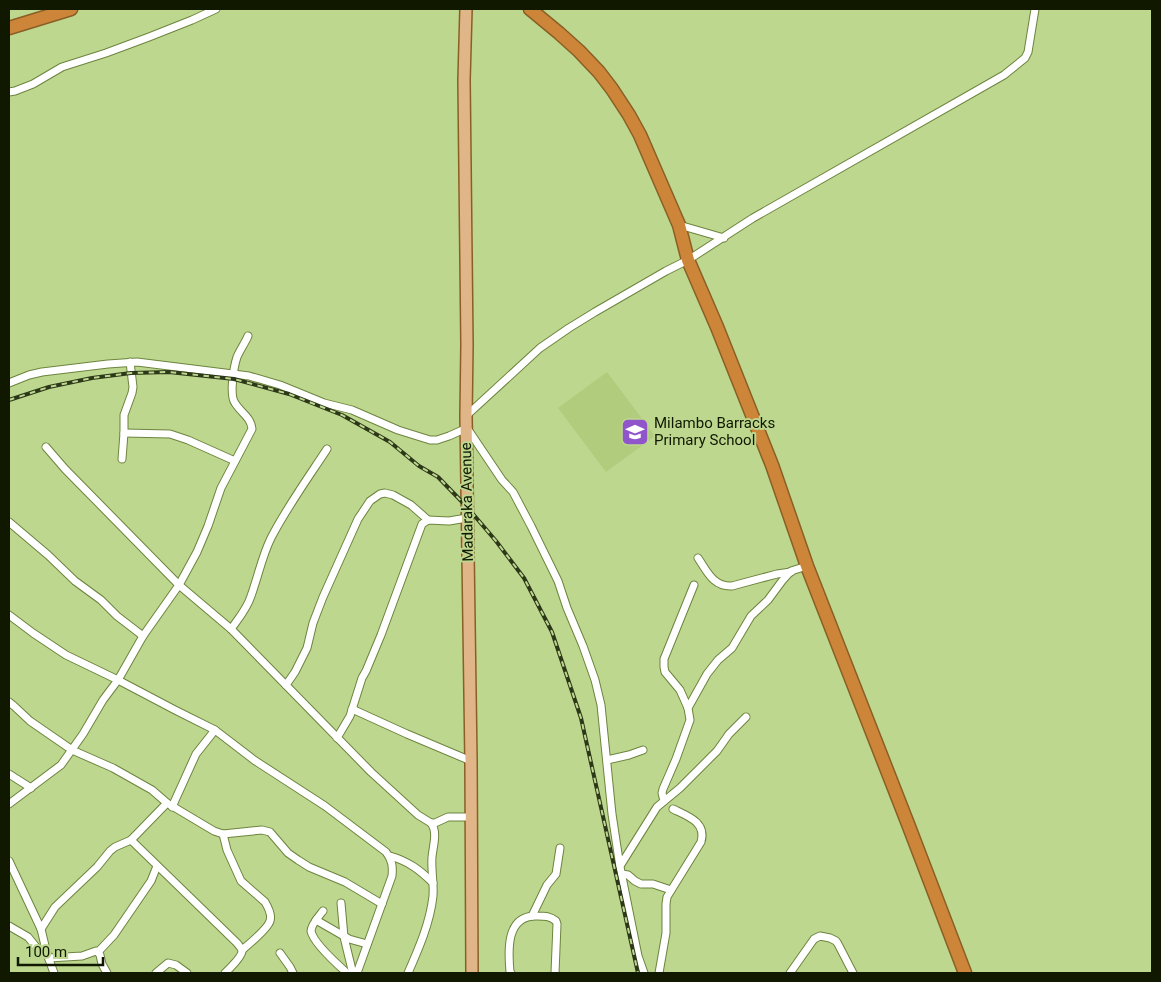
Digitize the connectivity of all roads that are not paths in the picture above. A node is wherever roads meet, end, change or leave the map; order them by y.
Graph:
1 (71, 9) edge
2 (216, 9) edge
3 (467, 9) edge
4 (530, 9) edge
5 (1035, 9) edge
6 (9, 28) edge
7 (9, 92) edge
8 (679, 225) junction
9 (724, 238) junction
10 (688, 260) junction
11 (248, 336) dead end
12 (130, 362) junction
13 (234, 374) junction
14 (9, 383) edge
15 (466, 416) junction
16 (467, 428) junction
17 (124, 433) junction
18 (46, 447) dead end
19 (327, 449) dead end
20 (122, 459) dead end
21 (235, 461) junction
22 (467, 518) junction
23 (428, 520) junction
24 (9, 522) edge
25 (698, 558) dead end
26 (807, 566) junction
27 (791, 572) junction
28 (179, 585) junction
29 (694, 585) dead end
30 (9, 615) edge
31 (231, 629) junction
32 (143, 636) junction
33 (118, 680) junction
34 (286, 685) junction
35 (9, 702) edge
36 (688, 708) junction
37 (352, 709) junction
38 (746, 716) dead end
39 (215, 730) junction
40 (337, 738) junction
41 (72, 750) junction
42 (643, 750) dead end
43 (607, 760) junction
44 (471, 761) junction
45 (9, 774) edge
46 (30, 788) junction
47 (664, 801) junction
48 (9, 804) edge
49 (169, 805) junction
50 (673, 809) dead end
51 (471, 817) junction
52 (431, 823) junction
53 (223, 834) junction
54 (131, 840) junction
55 (560, 848) dead end
56 (390, 856) junction
57 (9, 861) edge
58 (157, 866) junction
59 (621, 871) junction
60 (433, 883) junction
61 (671, 890) junction
62 (340, 903) dead end
63 (382, 904) junction
64 (323, 911) dead end
65 (532, 916) junction
66 (316, 920) junction
67 (9, 926) edge
68 (42, 929) junction
69 (344, 937) junction
70 (367, 944) junction
71 (242, 950) junction
72 (98, 952) junction
73 (280, 953) dead end
74 (48, 956) junction
75 (54, 973) edge
76 (107, 973) edge
77 (156, 973) edge
78 (187, 973) edge
79 (225, 973) edge
80 (293, 973) edge
81 (347, 973) edge
82 (356, 973) edge
83 (408, 973) edge
84 (472, 973) edge
85 (511, 973) edge
86 (555, 973) edge
87 (644, 973) edge
88 (660, 973) edge
89 (790, 973) edge
90 (853, 973) edge
91 (965, 973) edge

1 - 6 highway
2 - 7 street
3 - 15 main road, Madaraka Avenue
4 - 8 highway
5 - 9 street
8 - 9 street
8 - 10 highway
9 - 10 street
10 - 15 street
10 - 26 highway
11 - 13 street
12 - 13 street
12 - 14 street
12 - 17 street
13 - 16 street
13 - 21 street
15 - 16 main road, Madaraka Avenue
16 - 22 main road, Madaraka Avenue
16 - 43 street
17 - 20 street
17 - 21 street
18 - 28 street
19 - 31 street
21 - 28 street
22 - 23 street
22 - 44 main road, Madaraka Avenue
23 - 34 street
23 - 37 street
24 - 32 street
25 - 27 street
26 - 27 street
26 - 91 highway
27 - 36 street
28 - 31 street
28 - 32 street
29 - 36 street
30 - 33 street
31 - 34 street
32 - 33 street
33 - 39 street
33 - 41 street
34 - 40 street
35 - 41 street
36 - 47 street
37 - 40 street
37 - 44 street
38 - 47 street
39 - 49 street
39 - 56 street
40 - 52 street
41 - 46 street
41 - 49 street
42 - 43 street
43 - 59 street
44 - 51 main road, Madaraka Avenue
45 - 46 street
46 - 48 street
47 - 59 street
49 - 53 street
49 - 54 street
50 - 61 street
51 - 52 street
51 - 84 main road, Madaraka Avenue
52 - 60 street
53 - 63 street
53 - 71 street
54 - 58 street
54 - 68 street
55 - 65 street
56 - 60 street
56 - 63 street
57 - 68 street
58 - 71 street
58 - 72 street
59 - 61 street
59 - 87 street
60 - 83 street
61 - 88 street
62 - 69 street
63 - 70 street
64 - 66 street
65 - 85 street
65 - 86 street
66 - 69 street
66 - 81 street
67 - 74 street
68 - 74 street
69 - 70 street
69 - 82 street
70 - 82 street
71 - 79 street
72 - 74 street
72 - 76 street
73 - 80 street
74 - 75 street
77 - 78 street
89 - 90 street

